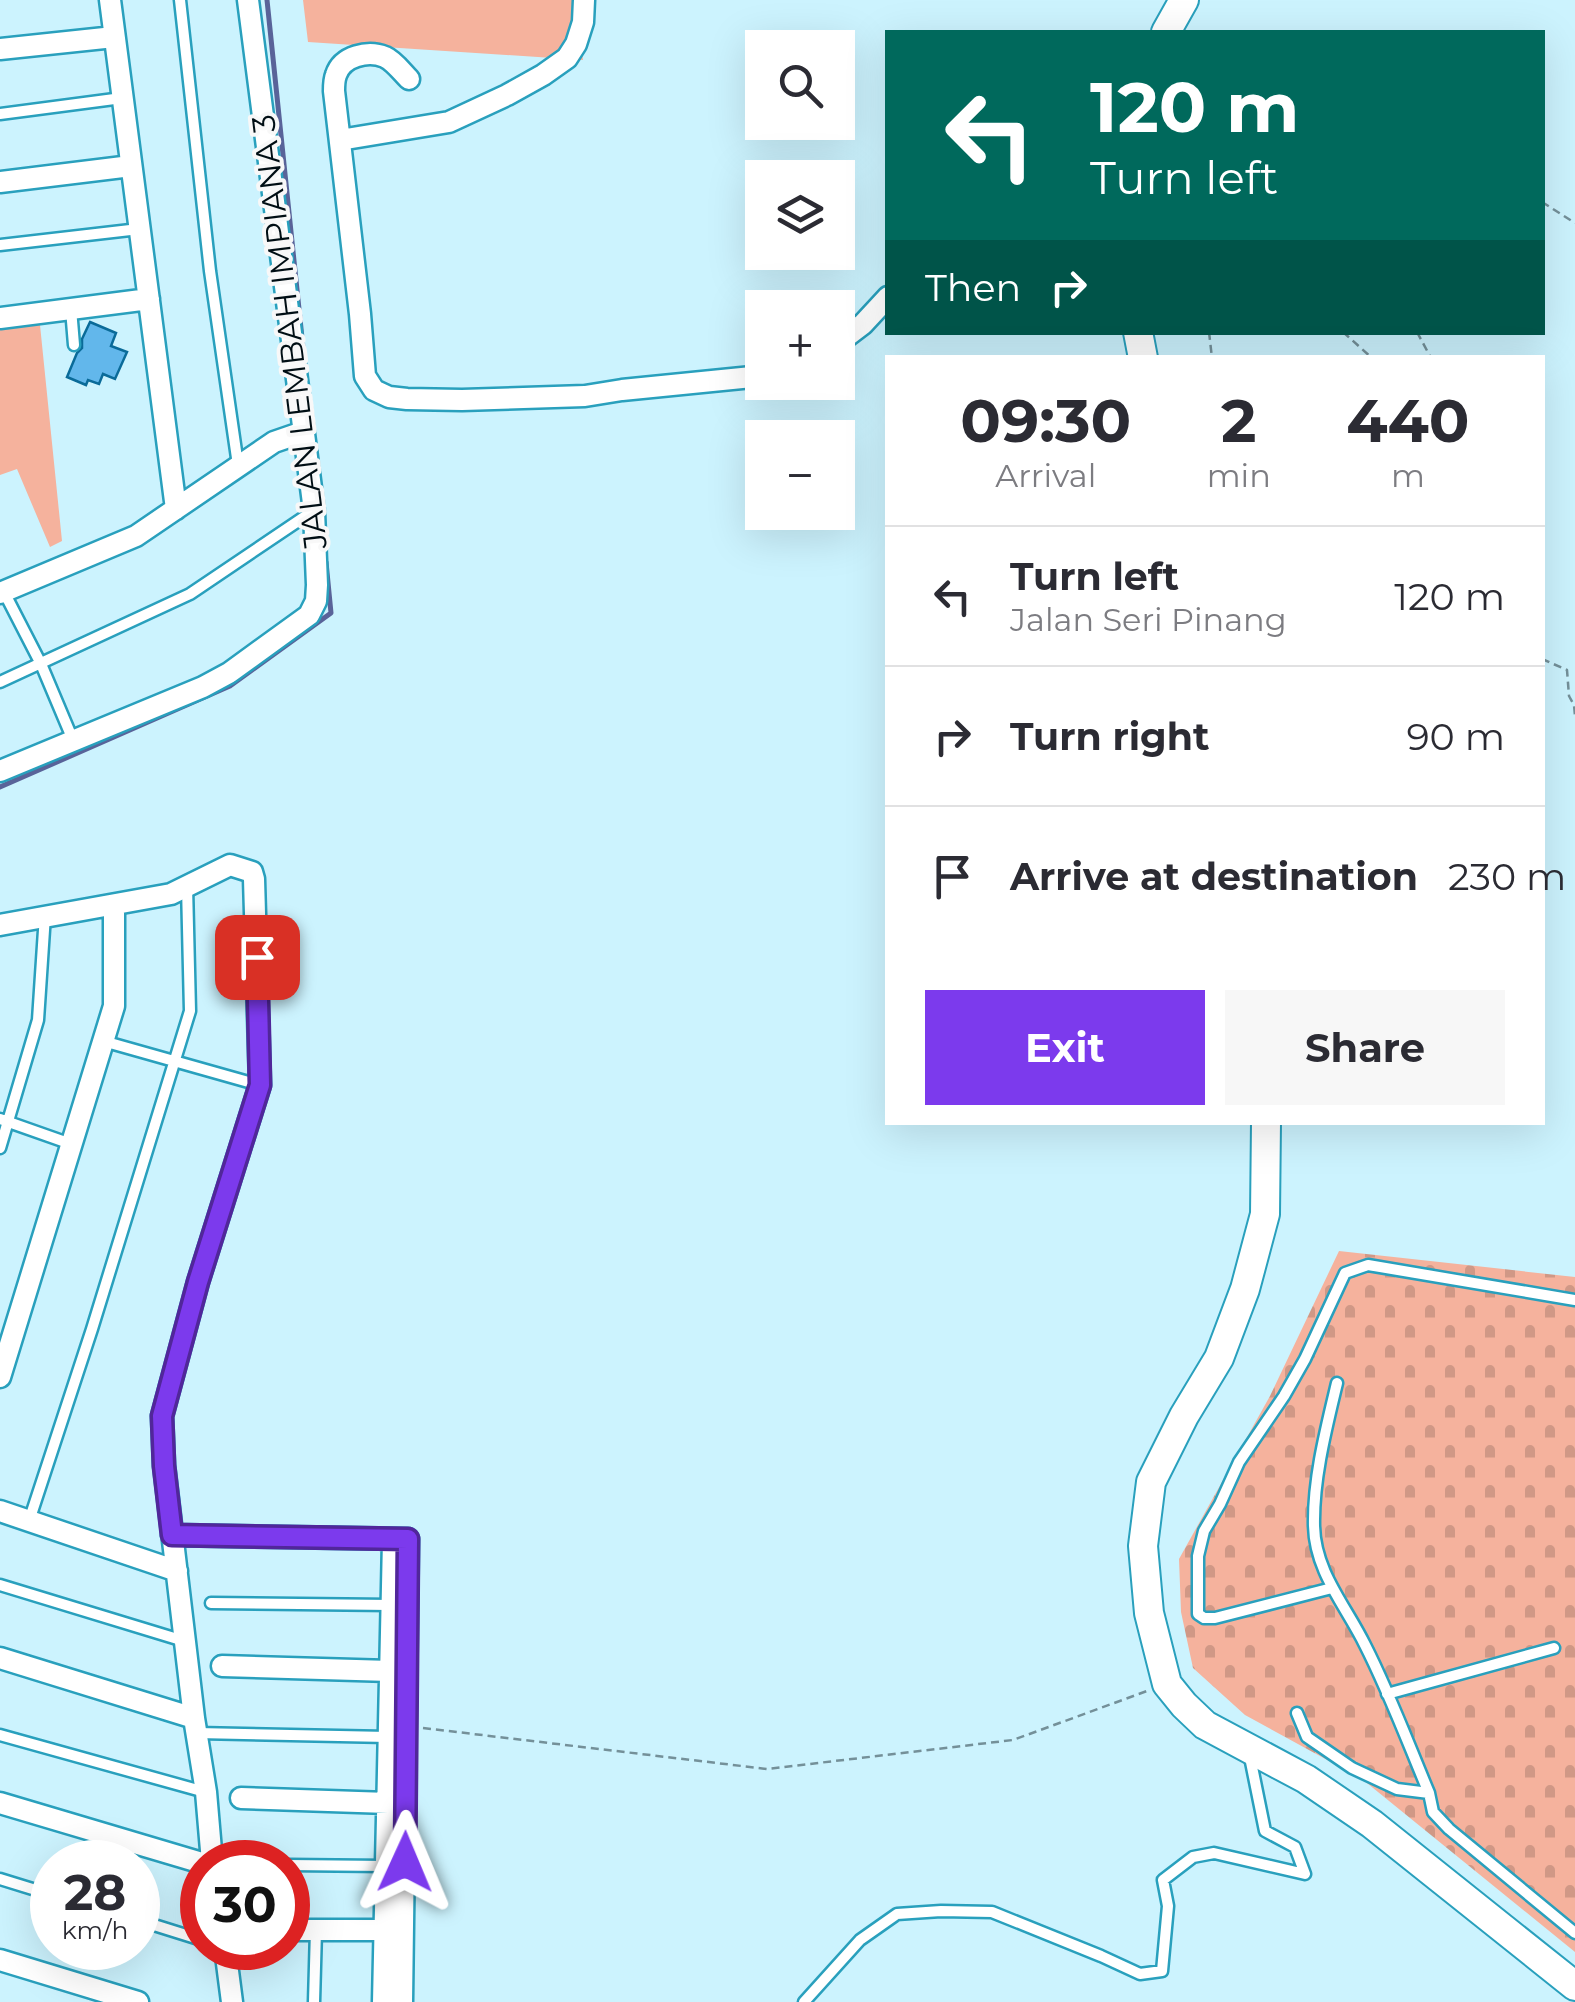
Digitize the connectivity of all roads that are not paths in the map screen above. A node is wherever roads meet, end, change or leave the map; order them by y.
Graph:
1 (110, 0) edge
2 (180, 0) edge
3 (248, 0) edge
4 (584, 0) edge
5 (1184, 0) edge
6 (1167, 30) edge
7 (114, 37) junction
8 (0, 50) edge
9 (408, 80) dead end
10 (122, 98) junction
11 (0, 114) edge
12 (340, 140) junction
13 (132, 166) junction
14 (0, 182) edge
15 (140, 228) junction
16 (0, 245) edge
17 (149, 299) junction
18 (885, 299) edge
19 (71, 309) junction
20 (0, 318) edge
21 (855, 330) edge
22 (74, 345) dead end
23 (745, 378) edge
24 (303, 432) junction
25 (238, 466) junction
26 (176, 508) junction
27 (314, 510) junction
28 (2, 593) edge
29 (41, 664) junction
30 (0, 682) edge
31 (73, 741) junction
32 (0, 771) edge
33 (187, 886) junction
34 (114, 906) junction
35 (45, 915) junction
36 (0, 925) edge
37 (103, 1041) junction
38 (174, 1061) junction
39 (260, 1085) junction
40 (4, 1121) edge
41 (1266, 1125) edge
42 (71, 1144) junction
43 (0, 1148) edge
44 (1575, 1300) edge
45 (0, 1377) edge
46 (1337, 1383) dead end
47 (0, 1511) edge
48 (29, 1520) junction
49 (172, 1535) junction
50 (393, 1540) junction
51 (177, 1571) junction
52 (0, 1584) edge
53 (1332, 1588) junction
54 (211, 1603) dead end
55 (392, 1606) junction
56 (185, 1642) junction
57 (1554, 1648) dead end
58 (0, 1658) edge
59 (222, 1666) dead end
60 (390, 1671) junction
61 (1387, 1694) junction
62 (1297, 1713) dead end
63 (196, 1725) junction
64 (398, 1731) junction
65 (0, 1735) edge
66 (1248, 1749) junction
67 (206, 1792) junction
68 (1429, 1792) junction
69 (240, 1798) dead end
70 (388, 1802) junction
71 (0, 1803) edge
72 (210, 1840) edge
73 (180, 1856) edge
74 (310, 1864) edge
75 (386, 1866) junction
76 (0, 1879) edge
77 (30, 1888) edge
78 (310, 1930) edge
79 (316, 1930) junction
80 (395, 1930) junction
81 (1575, 1933) edge
82 (0, 1960) edge
83 (228, 1970) edge
84 (1575, 1986) edge
85 (138, 2002) edge
86 (232, 2002) edge
87 (314, 2002) edge
88 (384, 2002) edge
89 (402, 2002) edge
90 (804, 2002) edge

1 - 7 street
2 - 25 lane
3 - 24 street, JALAN LEMBAH IMPIANA 3
4 - 12 street
5 - 6 main road
7 - 8 street
7 - 10 street
9 - 12 street
10 - 11 lane
10 - 13 street
12 - 23 street
13 - 14 street
13 - 15 street
15 - 16 lane
15 - 17 street
17 - 19 street
17 - 26 street
18 - 21 street
19 - 20 street
19 - 22 lane
24 - 25 street
24 - 27 street, JALAN LEMBAH IMPIANA 3
25 - 26 street
26 - 28 street
27 - 29 lane
27 - 31 street, JALAN LEMBAH IMPIANA 3
28 - 29 lane
29 - 30 lane
29 - 31 lane
31 - 32 street, JALAN LEMBAH IMPIANA 3
33 - 34 street
33 - 38 lane
33 - 39 street
34 - 35 street
34 - 37 street
35 - 36 street
35 - 40 lane
37 - 38 lane
37 - 42 street
38 - 39 lane
38 - 48 lane
39 - 49 street
40 - 42 lane
40 - 43 lane
41 - 66 main road
42 - 45 street
44 - 53 lane
46 - 53 lane
47 - 48 street
48 - 51 street
49 - 50 street
49 - 51 street
50 - 55 street
50 - 64 street
51 - 56 street
52 - 56 lane
53 - 61 lane
54 - 55 lane
55 - 60 street
56 - 63 street
57 - 61 lane
58 - 63 street
59 - 60 street
60 - 64 street
61 - 68 lane
62 - 68 lane
63 - 64 lane
63 - 67 street
64 - 70 street
64 - 80 street
65 - 67 lane
66 - 84 main road
66 - 90 lane
67 - 72 street
68 - 81 lane
69 - 70 street
70 - 75 street
71 - 73 street
74 - 75 lane
75 - 80 street
76 - 77 lane
78 - 79 street
79 - 80 street
79 - 87 lane
80 - 88 street
80 - 89 street
82 - 85 street
83 - 86 street

